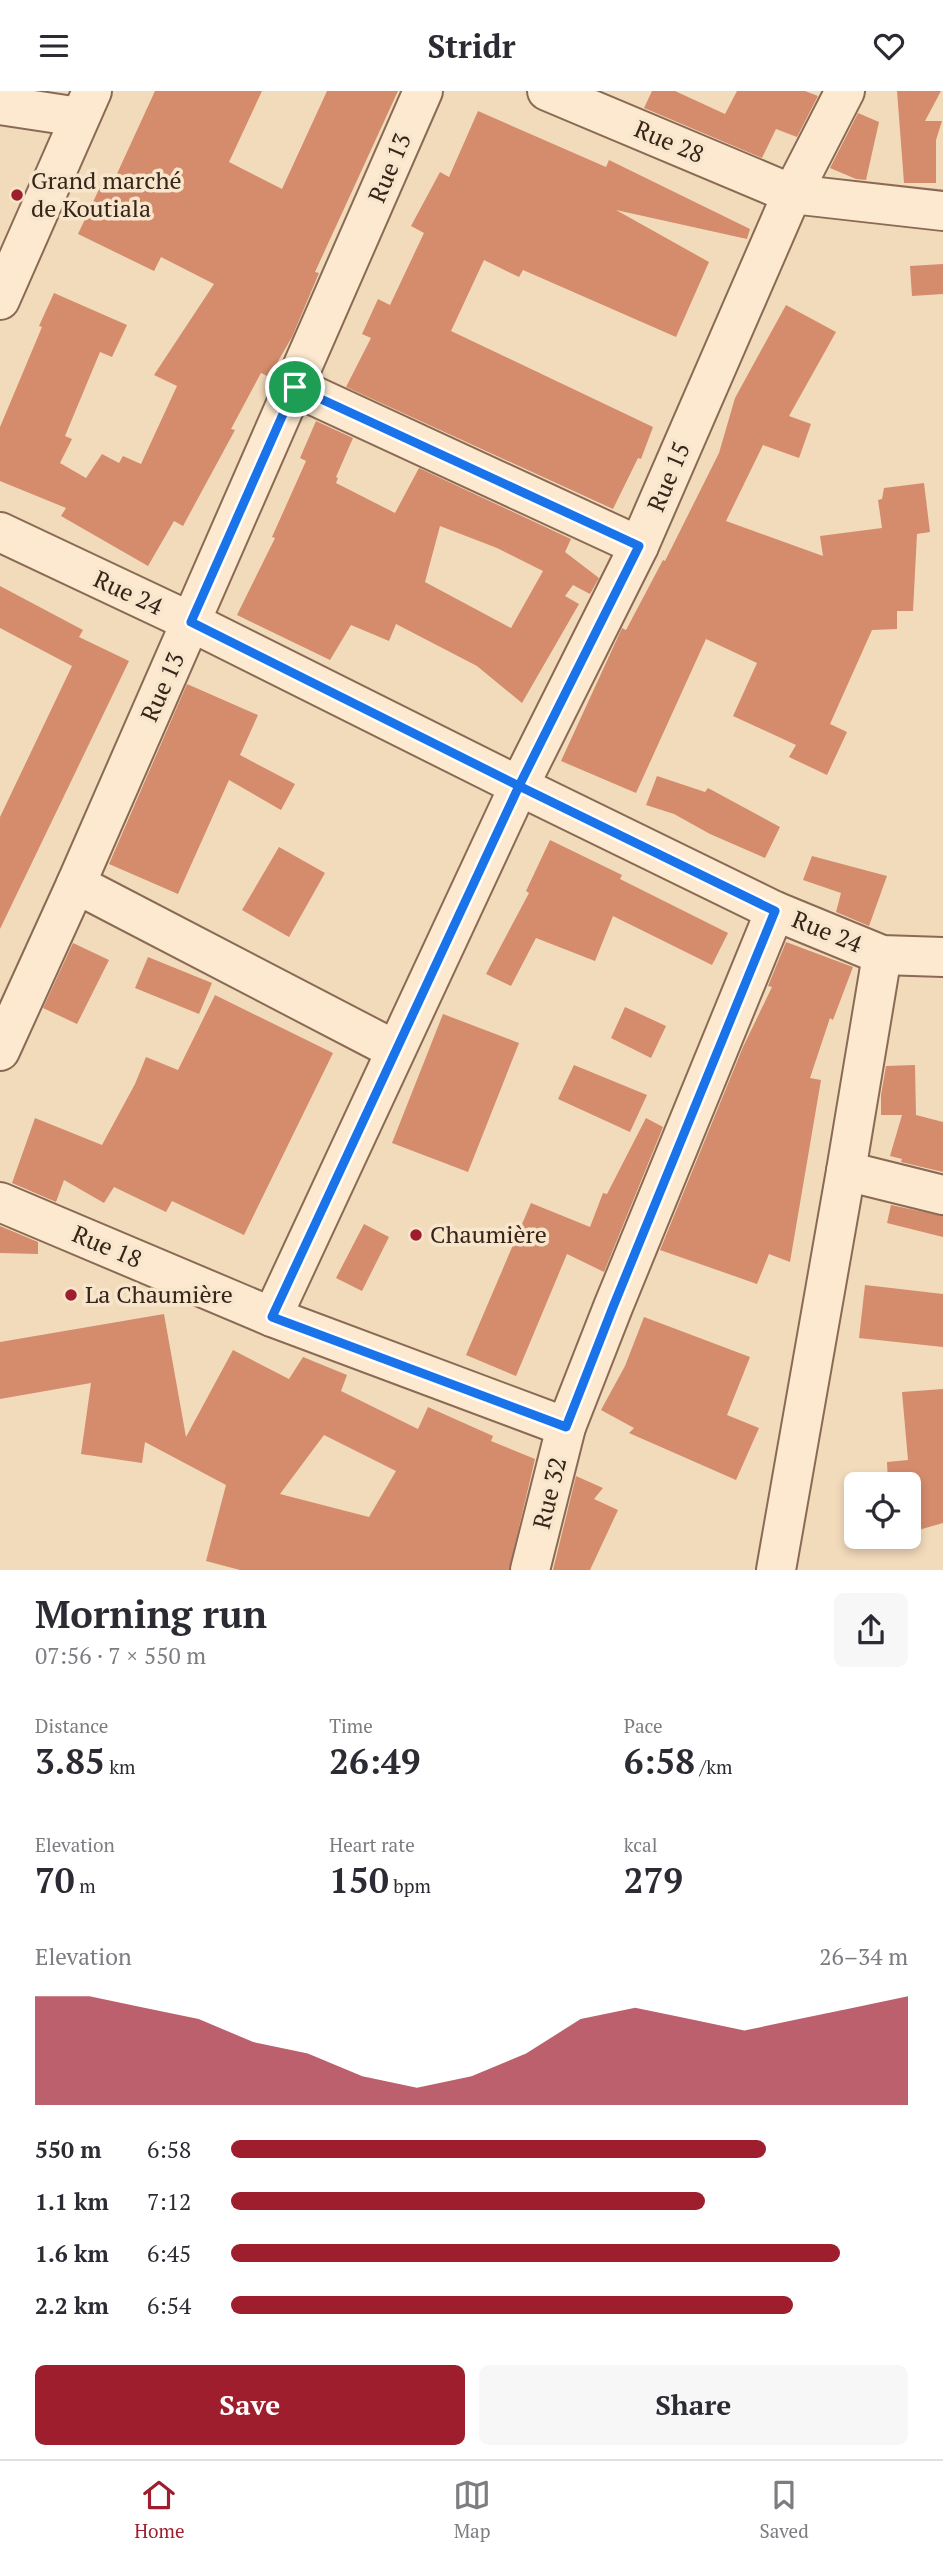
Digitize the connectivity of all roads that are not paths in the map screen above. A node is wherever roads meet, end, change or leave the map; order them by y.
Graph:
1 (423, 91) edge
2 (547, 91) edge
3 (845, 91) edge
4 (85, 104) edge
5 (0, 105) edge
6 (792, 194) junction
7 (943, 211) edge
8 (0, 300) edge
9 (295, 387) junction
10 (0, 532) edge
11 (639, 546) junction
12 (191, 622) junction
13 (519, 786) junction
14 (76, 884) junction
15 (775, 911) junction
16 (882, 955) junction
17 (943, 957) edge
18 (395, 1050) junction
19 (0, 1051) edge
20 (846, 1171) junction
21 (943, 1195) edge
22 (0, 1202) edge
23 (272, 1317) junction
24 (566, 1427) junction
25 (530, 1570) edge
26 (776, 1570) edge

1 - 9 street, Rue 13
2 - 6 street, Rue 28
3 - 6 street, Rue 15
4 - 5 street
4 - 8 street
6 - 7 street, Rue 28
6 - 11 street, Rue 15
9 - 11 street
9 - 12 street, Rue 13
10 - 12 street, Rue 24
11 - 13 street, Rue 15
12 - 13 street, Rue 24
12 - 14 street, Rue 13
13 - 15 street, Rue 24
13 - 18 street, Rue 15
14 - 18 street
14 - 19 street, Rue 13
15 - 16 street, Rue 24
15 - 24 street, Rue 32
16 - 17 street, Rue 24
16 - 20 street
18 - 23 street, Rue 15
20 - 21 street
20 - 26 street
22 - 23 street, Rue 18
23 - 24 street, Rue 18
24 - 25 street, Rue 32

